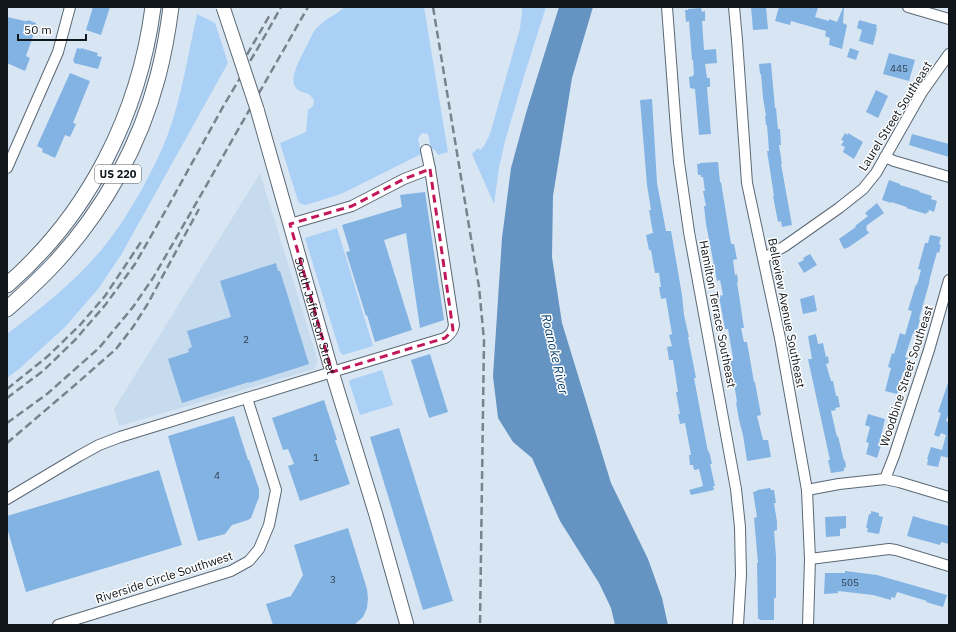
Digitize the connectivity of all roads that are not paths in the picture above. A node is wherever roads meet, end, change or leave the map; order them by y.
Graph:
1 (70, 7) edge
2 (154, 7) edge
3 (171, 7) edge
4 (223, 7) edge
5 (667, 7) edge
6 (734, 7) edge
7 (908, 7) edge
8 (949, 19) edge
9 (949, 54) edge
10 (426, 150) dead end
11 (885, 156) junction
12 (7, 168) edge
13 (430, 169) junction
14 (949, 177) edge
15 (290, 224) junction
16 (764, 258) junction
17 (949, 280) edge
18 (7, 285) edge
19 (7, 309) edge
20 (332, 372) junction
21 (247, 398) junction
22 (885, 479) junction
23 (807, 490) junction
24 (949, 497) edge
25 (7, 499) edge
26 (810, 559) junction
27 (949, 566) edge
28 (58, 625) edge
29 (407, 625) edge
30 (738, 625) edge
31 (808, 625) edge

1 - 12 street
2 - 18 highway, US 220
3 - 19 highway, US 220
4 - 15 main road, South Jefferson Street, bridge
5 - 30 street, Hamilton Terrace Southeast
6 - 16 street, Belleview Avenue Southeast
7 - 8 street
9 - 11 street, Laurel Street Southeast
10 - 13 street
11 - 14 street
11 - 16 street, Laurel Street Southeast
13 - 15 street
13 - 20 street
15 - 20 main road, South Jefferson Street
16 - 23 street, Belleview Avenue Southeast
17 - 22 street, Woodbine Street Southeast
20 - 21 street
20 - 29 main road, South Jefferson Street
21 - 25 street
21 - 28 street, Riverside Circle Southwest
22 - 23 street
22 - 24 street
23 - 26 street, Belleview Avenue Southeast
26 - 27 street
26 - 31 street, Belleview Avenue Southeast

